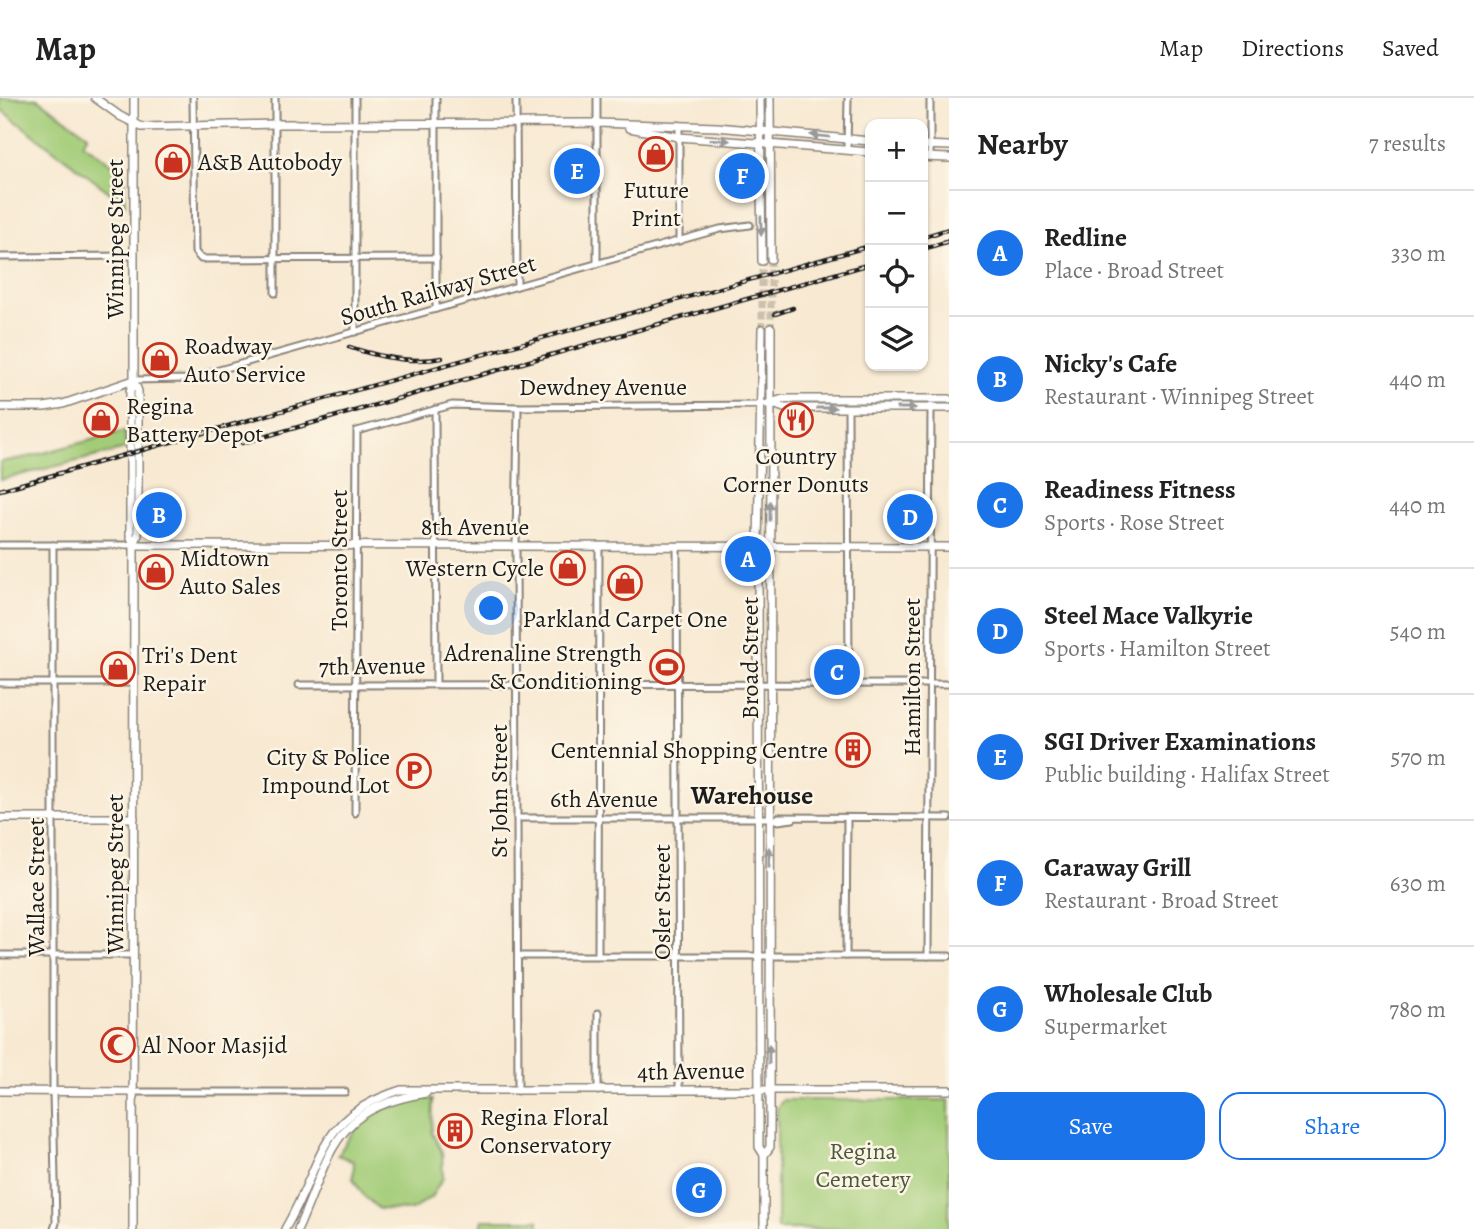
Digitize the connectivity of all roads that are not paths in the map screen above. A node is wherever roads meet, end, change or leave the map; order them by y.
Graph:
1 (95, 98) edge
2 (134, 98) edge
3 (193, 98) edge
4 (275, 98) edge
5 (355, 98) edge
6 (436, 98) edge
7 (516, 98) edge
8 (597, 98) edge
9 (760, 98) edge
10 (770, 98) edge
11 (848, 98) edge
12 (930, 98) edge
13 (928, 122) edge
14 (597, 123) junction
15 (134, 124) junction
16 (276, 124) junction
17 (436, 124) junction
18 (516, 124) junction
19 (355, 125) junction
20 (679, 125) junction
21 (193, 128) junction
22 (760, 131) junction
23 (770, 132) junction
24 (679, 137) junction
25 (848, 139) junction
26 (865, 141) edge
27 (760, 143) junction
28 (771, 144) junction
29 (928, 145) edge
30 (949, 146) edge
31 (847, 150) junction
32 (865, 152) edge
33 (928, 157) edge
34 (949, 158) edge
35 (750, 225) dead end
36 (679, 241) junction
37 (134, 256) junction
38 (0, 257) edge
39 (437, 258) junction
40 (275, 259) junction
41 (355, 259) junction
42 (597, 264) junction
43 (516, 286) junction
44 (275, 293) dead end
45 (436, 309) junction
46 (355, 332) junction
47 (134, 380) junction
48 (949, 399) edge
49 (771, 403) junction
50 (931, 403) junction
51 (760, 405) junction
52 (0, 407) edge
53 (518, 407) junction
54 (848, 408) junction
55 (949, 408) edge
56 (435, 409) junction
57 (0, 545) edge
58 (53, 545) junction
59 (134, 545) junction
60 (355, 546) junction
61 (436, 546) junction
62 (516, 546) junction
63 (599, 546) junction
64 (677, 546) junction
65 (758, 547) junction
66 (770, 547) junction
67 (848, 547) junction
68 (930, 547) junction
69 (949, 547) edge
70 (0, 683) edge
71 (54, 683) junction
72 (134, 683) junction
73 (436, 683) junction
74 (516, 683) junction
75 (598, 683) junction
76 (678, 683) junction
77 (758, 683) junction
78 (769, 683) junction
79 (356, 684) junction
80 (849, 684) junction
81 (930, 684) junction
82 (949, 684) edge
83 (299, 685) dead end
84 (355, 813) dead end
85 (0, 818) edge
86 (53, 818) junction
87 (134, 818) junction
88 (517, 818) junction
89 (598, 818) junction
90 (679, 818) junction
91 (759, 818) junction
92 (772, 818) junction
93 (847, 818) junction
94 (930, 818) junction
95 (949, 818) edge
96 (0, 955) edge
97 (53, 955) junction
98 (134, 955) junction
99 (679, 955) junction
100 (758, 955) junction
101 (769, 955) junction
102 (518, 956) junction
103 (598, 956) junction
104 (846, 956) junction
105 (928, 956) junction
106 (949, 956) edge
107 (598, 1013) dead end
108 (758, 1089) junction
109 (770, 1089) junction
110 (679, 1090) junction
111 (949, 1090) edge
112 (0, 1091) edge
113 (434, 1091) junction
114 (518, 1091) junction
115 (598, 1091) junction
116 (53, 1092) junction
117 (134, 1092) junction
118 (345, 1092) dead end
119 (764, 1155) junction
120 (287, 1226) edge
121 (54, 1229) edge
122 (135, 1229) edge
123 (299, 1229) edge
124 (764, 1229) edge

1 - 15 main road
2 - 15 main road, Winnipeg Street
3 - 21 street
4 - 16 street
5 - 19 street
6 - 17 street
7 - 18 street
8 - 14 street
9 - 22 main road
10 - 23 main road
11 - 25 street
12 - 13 street
14 - 18 main road
14 - 20 main road
14 - 24 main road
14 - 42 street
15 - 21 main road
15 - 37 main road, Winnipeg Street
16 - 19 main road
16 - 21 main road
16 - 40 street
17 - 18 main road
17 - 19 main road
17 - 39 street
18 - 43 street
19 - 41 street
20 - 22 main road
20 - 24 street
21 - 40 street
22 - 23 main road
22 - 27 main road
25 -> 23 main road
23 - 28 main road
24 -> 27 main road
24 - 36 street
25 - 26 main road
25 - 31 street
27 - 28 main road
27 -> 28 main road
28 - 31 main road
29 - 30 main road
31 - 32 main road
33 - 34 main road
35 - 36 street, South Railway Street
36 - 42 street, South Railway Street
37 - 38 street
37 - 47 main road, Winnipeg Street
39 - 41 street
39 - 45 street
40 - 41 street
40 - 44 street
41 - 46 street
42 - 43 street, South Railway Street
43 - 45 street, South Railway Street
45 - 46 street, South Railway Street
46 - 47 street, South Railway Street
47 - 52 main road
47 - 59 main road, Winnipeg Street
48 - 50 main road, Dewdney Avenue
49 - 50 main road, Dewdney Avenue
49 - 51 main road, Dewdney Avenue
49 - 51 main road, Broad Street
49 -> 54 main road, Dewdney Avenue
66 -> 49 main road, Broad Street
54 -> 50 main road, Dewdney Avenue
50 - 55 main road, Dewdney Avenue
50 - 68 street, Hamilton Street
51 - 53 street, Dewdney Avenue
51 - 65 main road, Broad Street
53 - 56 street, Dewdney Avenue
53 - 62 street, St John Street
54 - 67 street
56 - 60 street, Toronto Street
56 - 61 street
57 - 58 street, 8th Avenue
58 - 59 street, 8th Avenue
58 - 71 street, Wallace Street
59 - 60 main road, 8th Avenue
59 - 72 main road, Winnipeg Street
60 - 61 main road, 8th Avenue
60 - 79 street, Toronto Street
61 - 62 main road, 8th Avenue
61 - 73 street
62 - 63 main road, 8th Avenue
62 - 74 street, St John Street
63 - 64 main road, 8th Avenue
63 - 75 street
64 - 65 main road, 8th Avenue
64 - 76 street, Osler Street
65 - 66 main road, 8th Avenue
65 - 77 main road, Broad Street
66 - 67 main road, 8th Avenue
66 - 78 main road, Broad Street
67 - 68 main road, 8th Avenue
67 - 80 street
68 - 69 main road, 8th Avenue
68 - 81 street, Hamilton Street
70 - 71 street
71 - 72 street
71 - 86 street, Wallace Street
72 - 87 main road, Winnipeg Street
73 - 74 street, 7th Avenue
73 - 79 street, 7th Avenue
74 - 75 street, 7th Avenue
74 - 88 street, St John Street
75 - 76 street, 7th Avenue
75 - 89 street
76 - 77 street, 7th Avenue
76 - 90 street, Osler Street
77 - 78 street, 7th Avenue
77 - 91 main road, Broad Street
78 - 80 street, 7th Avenue
78 - 92 main road, Broad Street
79 - 83 street, 7th Avenue
79 - 84 street, Toronto Street
80 - 81 street, 7th Avenue
81 - 82 street, 7th Avenue
81 - 94 street, Hamilton Street
85 - 86 main road
86 - 87 main road
86 - 97 street, Wallace Street
87 - 98 main road, Winnipeg Street
88 - 89 street, 6th Avenue
88 - 102 street, St John Street
89 - 90 street, 6th Avenue
89 - 103 street
90 - 91 street, 6th Avenue
90 - 99 street, Osler Street
91 - 92 street, 6th Avenue
91 - 100 main road, Broad Street
92 - 93 street, 6th Avenue
101 -> 92 main road, Broad Street
93 - 94 street, 6th Avenue
93 - 104 street
94 - 95 street, 6th Avenue
94 - 105 street, Hamilton Street
96 - 97 street
97 - 98 street
97 - 116 street, Wallace Street
98 - 117 main road, Winnipeg Street
99 - 100 street
99 - 103 street
99 - 110 street, Osler Street
100 - 101 street
100 - 108 main road, Broad Street
101 - 104 street
109 -> 101 main road, Broad Street
102 - 103 street
102 - 114 street, St John Street
104 - 105 street
105 - 106 street
107 - 115 street
108 - 109 main road, 4th Avenue
108 - 110 main road, 4th Avenue
108 - 119 main road, Broad Street
109 - 111 main road, 4th Avenue
109 - 119 main road, Broad Street
110 - 115 main road, 4th Avenue
112 - 116 main road
113 - 114 main road, 4th Avenue
113 - 120 main road
113 - 123 main road
114 - 115 main road, 4th Avenue
116 - 117 main road
116 - 121 street, Wallace Street
117 - 118 street
117 - 122 main road, Winnipeg Street
119 - 124 main road, Broad Street
120 - 123 street

